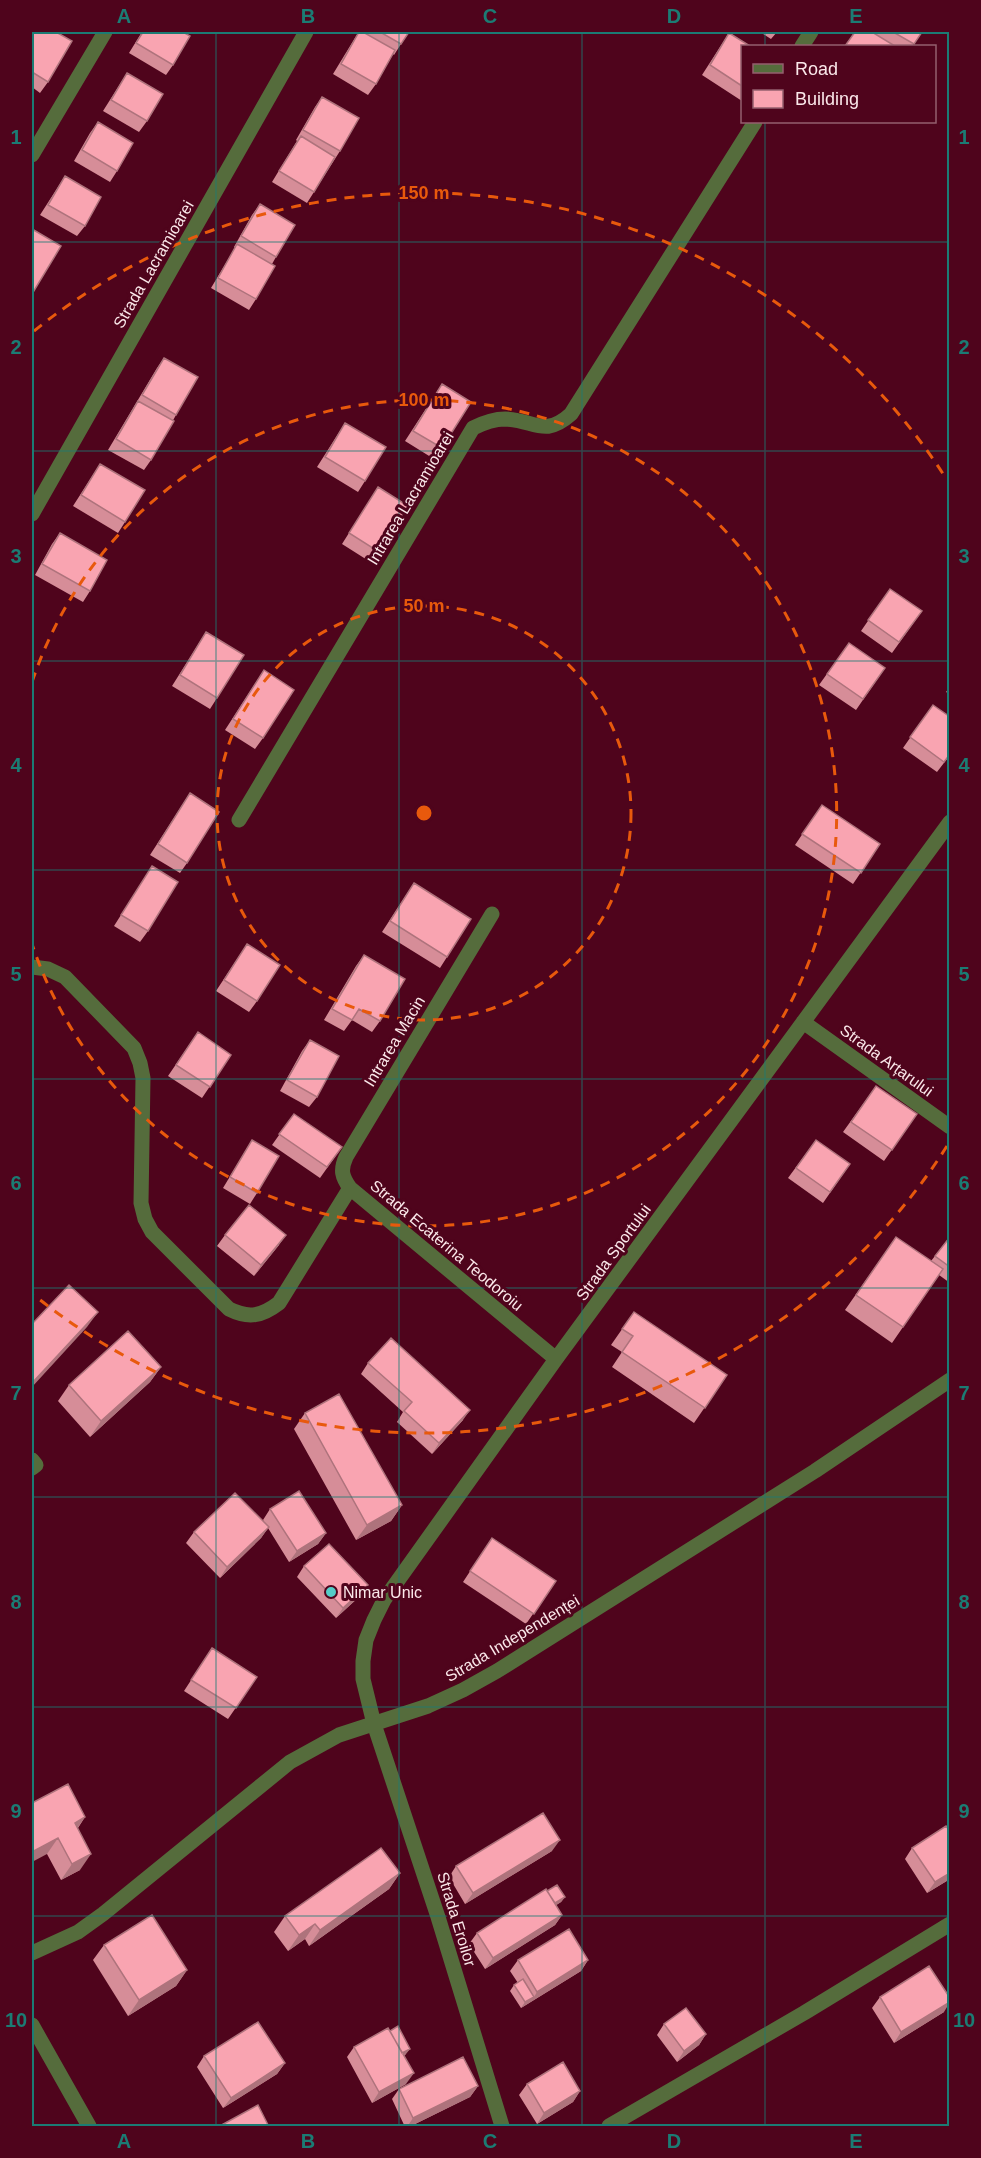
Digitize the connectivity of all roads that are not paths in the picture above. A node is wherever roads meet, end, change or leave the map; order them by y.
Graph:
1 (105, 32) edge
2 (306, 32) edge
3 (811, 32) edge
4 (803, 45) edge
5 (754, 123) edge
6 (32, 155) edge
7 (32, 514) edge
8 (239, 820) dead end
9 (950, 822) edge
10 (492, 914) dead end
11 (32, 967) edge
12 (803, 1022) junction
13 (950, 1127) edge
14 (350, 1188) junction
15 (556, 1359) junction
16 (950, 1380) edge
17 (32, 1460) edge
18 (32, 1468) edge
19 (374, 1724) junction
20 (950, 1924) edge
21 (32, 1953) edge
22 (32, 2025) edge
23 (89, 2127) edge
24 (502, 2127) edge
25 (609, 2127) edge

1 - 6 street
2 - 7 street, Strada Lacramioarei
3 - 4 street
5 - 8 street, Intrarea Lacramioarei
9 - 12 street, Strada Sportului
10 - 14 street, Intrarea Macin
11 - 14 street, Strada Ecaterina Teodoroiu
12 - 13 street, Strada Arțarului
12 - 15 street, Strada Sportului
14 - 15 street, Strada Ecaterina Teodoroiu
15 - 19 street, Strada Sportului
16 - 19 street, Strada Independenței
17 - 18 street
19 - 21 street, Strada Independenței
19 - 24 street, Strada Eroilor
20 - 25 street
22 - 23 street

